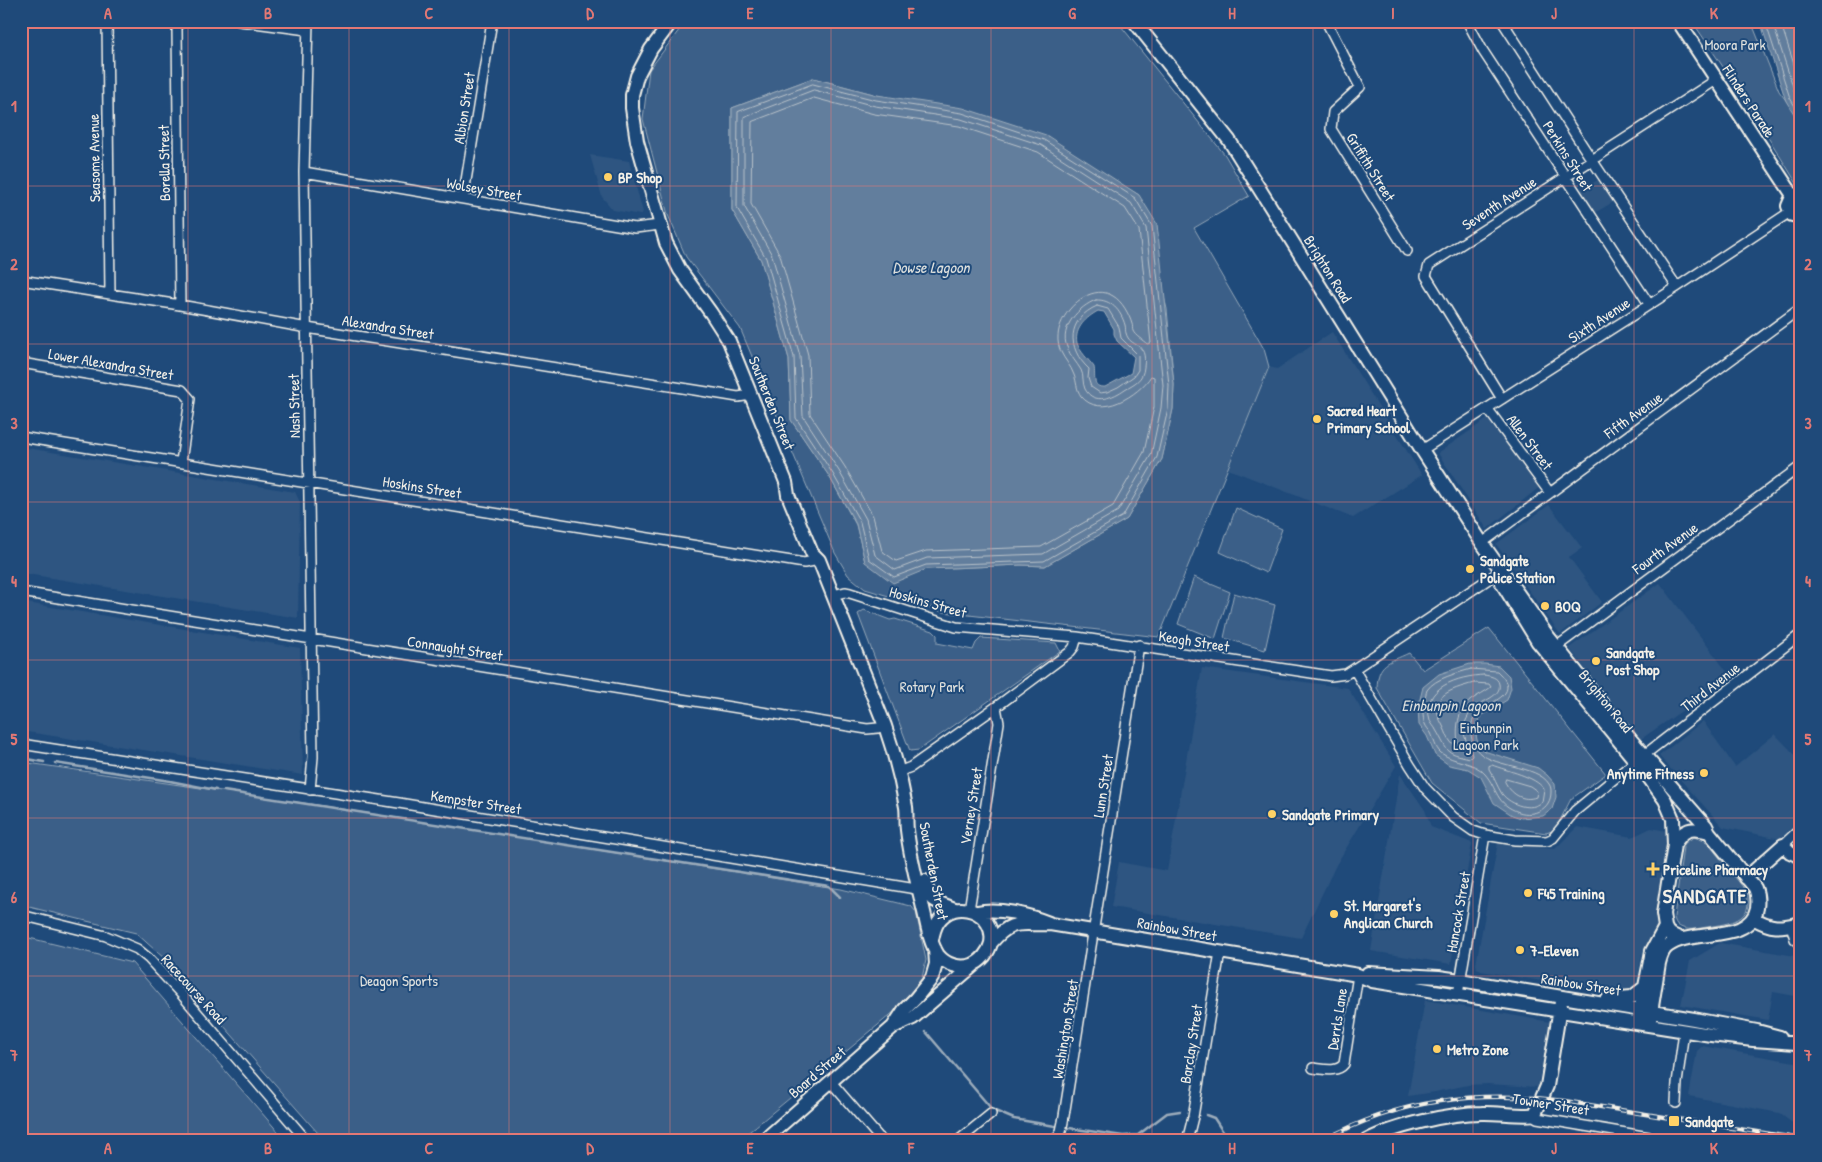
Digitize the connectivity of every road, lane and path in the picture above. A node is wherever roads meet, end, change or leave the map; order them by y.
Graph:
1 (107, 21) edge
2 (179, 21) edge
3 (238, 21) edge
4 (492, 21) edge
5 (672, 21) edge
6 (1134, 21) edge
7 (1326, 21) edge
8 (1467, 21) edge
9 (1502, 21) edge
10 (1678, 21) edge
11 (307, 25) edge
12 (1716, 80) junction
13 (1592, 159) junction
14 (304, 172) junction
15 (1566, 176) junction
16 (1797, 197) edge
17 (463, 199) junction
18 (1795, 215) edge
19 (660, 225) junction
20 (1407, 251) dead end
21 (21, 280) edge
22 (1677, 287) junction
23 (110, 294) junction
24 (1649, 304) junction
25 (180, 305) junction
26 (1801, 308) edge
27 (306, 328) junction
28 (21, 363) edge
29 (751, 395) junction
30 (1502, 399) junction
31 (1487, 408) junction
32 (21, 436) edge
33 (1422, 450) junction
34 (181, 462) junction
35 (1801, 466) edge
36 (309, 482) junction
37 (1550, 493) junction
38 (1482, 543) junction
39 (819, 560) junction
40 (1500, 572) junction
41 (21, 592) edge
42 (833, 595) junction
43 (1801, 634) edge
44 (1077, 637) junction
45 (311, 638) junction
46 (1139, 646) junction
47 (1551, 650) junction
48 (1354, 670) junction
49 (996, 707) junction
50 (885, 726) junction
51 (21, 744) edge
52 (1640, 758) junction
53 (898, 772) junction
54 (310, 790) junction
55 (1801, 828) edge
56 (1709, 832) junction
57 (1485, 835) junction
58 (1674, 845) junction
59 (1782, 845) junction
60 (1801, 857) edge
61 (1746, 878) junction
62 (923, 890) junction
63 (955, 909) junction
64 (973, 911) junction
65 (21, 915) edge
66 (1753, 918) junction
67 (1050, 924) junction
68 (1796, 924) edge
69 (1665, 927) junction
70 (1095, 931) junction
71 (1681, 939) junction
72 (991, 943) junction
73 (1801, 944) edge
74 (933, 945) junction
75 (1220, 952) junction
76 (976, 964) junction
77 (1358, 975) junction
78 (1460, 980) junction
79 (1645, 987) junction
80 (1458, 994) junction
81 (1562, 997) junction
82 (1591, 1003) junction
83 (1560, 1010) junction
84 (1644, 1018) junction
85 (894, 1027) junction
86 (1684, 1031) junction
87 (1798, 1043) edge
88 (1313, 1068) dead end
89 (831, 1082) junction
90 (1676, 1102) dead end
91 (990, 1114) dead end
92 (1533, 1115) junction
93 (307, 1141) edge
94 (763, 1141) edge
95 (882, 1141) edge
96 (958, 1141) edge
97 (1055, 1141) edge
98 (1187, 1141) edge
99 (1366, 1141) edge
100 (1673, 1141) edge

1 - 23 street, Seasome Avenue
2 - 25 street, Borella Street
3 - 11 street
4 - 17 street, Albion Street
5 - 19 main road, Southerden Street
6 - 33 main road, Brighton Road
7 - 20 street, Griffith Street
8 - 15 street, Perkins Street
9 - 13 street, Perkins Street
10 - 12 main road, Flinders Parade
11 - 14 street, Nash Street
12 - 13 street, Seventh Avenue
12 - 16 main road, Flinders Parade
13 - 15 street, Seventh Avenue
13 - 22 street, Perkins Street
14 - 17 street, Wolsey Street
14 - 27 street, Nash Street
15 - 24 street, Perkins Street
15 - 30 street, Seventh Avenue
16 - 18 main road
17 - 19 street, Wolsey Street
18 - 22 street, Sixth Avenue
19 - 29 main road, Southerden Street
21 - 23 street, Alexandra Street
22 - 24 street, Sixth Avenue
23 - 25 street, Alexandra Street
24 - 30 street, Sixth Avenue
25 - 27 street, Alexandra Street
26 - 37 street, Fifth Avenue
27 - 29 street, Alexandra Street
27 - 36 street, Nash Street
28 - 34 street, Lower Alexandra Street
29 - 39 main road, Southerden Street
30 - 31 street, Sixth Avenue
31 - 33 street, Sixth Avenue
31 - 37 street, Allen Street
32 - 34 street, Hoskins Street
33 - 38 main road, Brighton Road
34 - 36 street, Hoskins Street
35 - 47 street, Fourth Avenue
36 - 39 street, Hoskins Street
36 - 45 street, Nash Street
37 - 38 street, Fifth Avenue
38 - 40 main road, Brighton Road
39 - 42 main road, Southerden Street
40 - 47 main road, Brighton Road
40 - 48 street, Keogh Street
41 - 45 street, Connaught Street
42 - 44 street, Hoskins Street
42 - 50 main road, Southerden Street
43 - 52 street, Third Avenue
44 - 46 street, Keogh Street
44 - 49 street
45 - 50 street, Connaught Street
45 - 54 street, Nash Street
46 - 48 street, Keogh Street
46 - 70 street, Lunn Street
47 - 52 main road, Brighton Road
48 - 57 street, Third Avenue
49 - 53 street
49 - 64 street, Verney Street
50 - 53 main road, Southerden Street
51 - 54 street, Kempster Street
52 - 56 main road, Brighton Road
52 - 57 street, Third Avenue
52 - 58 main road, Brighton Road
53 - 62 main road, Southerden Street
54 - 62 street, Kempster Street
55 - 59 street
56 - 58 main road
56 - 61 main road, Brighton Road
57 - 78 street, Hancock Street
58 - 69 main road
59 - 60 main road
59 - 61 main road
61 - 66 main road, Brighton Road
62 - 63 main road, Southerden Street
62 - 74 main road, Southerden Street
63 - 64 main road
63 - 74 main road
64 - 67 main road, Rainbow Street
64 - 72 main road
65 - 93 street, Racecourse Road
66 - 68 main road
66 - 71 main road
67 - 70 main road, Rainbow Street
67 - 72 main road, Rainbow Street
68 - 73 street
69 - 71 main road
69 - 79 main road
70 - 75 main road, Rainbow Street
70 - 97 street, Washington Street
71 - 84 main road
72 - 76 main road
74 - 76 main road
74 - 85 main road, Board Street
75 - 77 main road, Rainbow Street
75 - 98 street, Barclay Street
76 - 85 main road, Board Street
77 - 78 main road, Rainbow Street
77 - 80 main road, Rainbow Street
77 - 88 street, Derrls Lane
78 - 80 street, Hancock Street
78 - 81 main road, Rainbow Street
79 - 82 main road
79 - 84 main road
80 - 83 main road, Rainbow Street
81 - 82 main road, Rainbow Street
81 - 83 main road
82 - 84 main road, Rainbow Street
83 - 84 main road, Rainbow Street
83 - 92 main road
84 - 86 main road, Rainbow Street
84 - 87 main road, Rainbow Street
85 - 89 main road, Board Street
86 - 87 main road, Rainbow Street
86 - 90 street
89 - 94 main road, Board Street
89 - 95 street
91 - 96 street
92 - 99 main road, Towner Street
92 - 100 street, Towner Street

